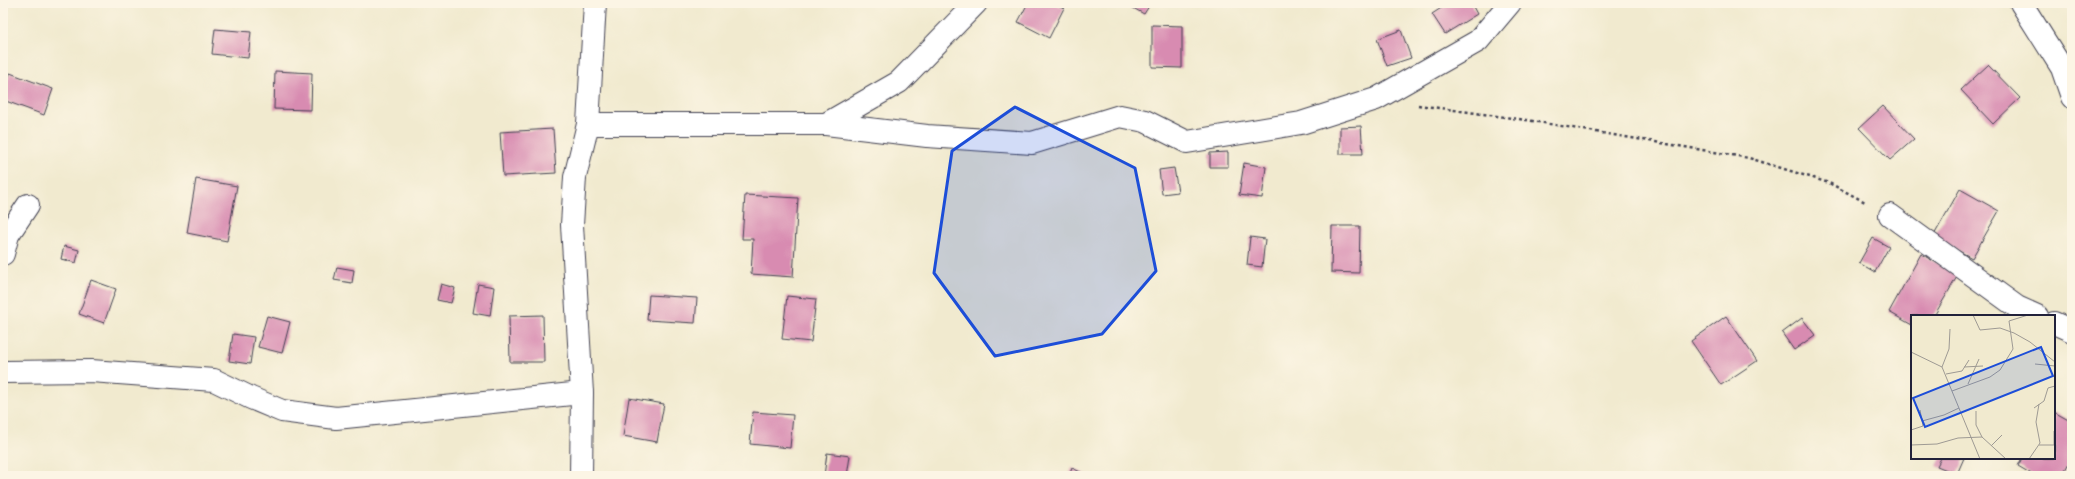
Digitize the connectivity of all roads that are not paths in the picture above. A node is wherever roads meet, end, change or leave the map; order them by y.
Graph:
1 (595, 3) edge
2 (976, 3) edge
3 (1510, 3) edge
4 (2021, 3) edge
5 (2072, 98) edge
6 (588, 124) junction
7 (826, 124) junction
8 (28, 205) dead end
9 (1890, 215) road end
10 (3, 254) edge
11 (2034, 315) edge
12 (2055, 323) edge
13 (2072, 331) edge
14 (3, 372) edge
15 (582, 393) junction
16 (581, 476) edge

1 - 6 street
2 - 7 street
3 - 7 street
4 - 5 street
6 - 7 street
6 - 15 street
8 - 10 street
9 - 11 street
12 - 13 street
14 - 15 street
15 - 16 street

